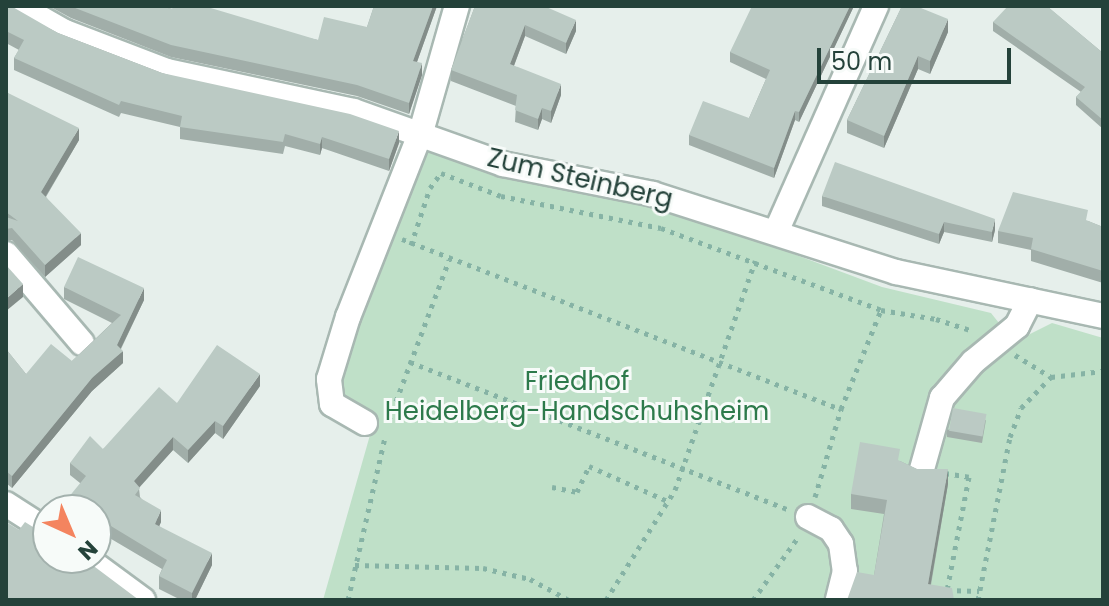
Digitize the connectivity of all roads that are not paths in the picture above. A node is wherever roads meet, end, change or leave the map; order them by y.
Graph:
1 (19, 6) edge
2 (457, 6) edge
3 (876, 6) edge
4 (421, 132) junction
5 (770, 231) junction
6 (6, 254) edge
7 (1030, 300) junction
8 (1103, 316) edge
9 (82, 343) dead end
10 (377, 423) road end
11 (930, 470) edge
12 (6, 504) edge
13 (808, 517) road end
14 (32, 521) edge
15 (108, 574) edge
16 (143, 600) edge
17 (838, 600) edge

1 - 4 street, Zum Steinberg
2 - 4 street
3 - 5 street
4 - 5 street, Zum Steinberg
4 - 10 street
5 - 7 street, Zum Steinberg
6 - 9 street
7 - 8 street, Zum Steinberg
7 - 11 street
12 - 14 street
13 - 17 street
15 - 16 street

